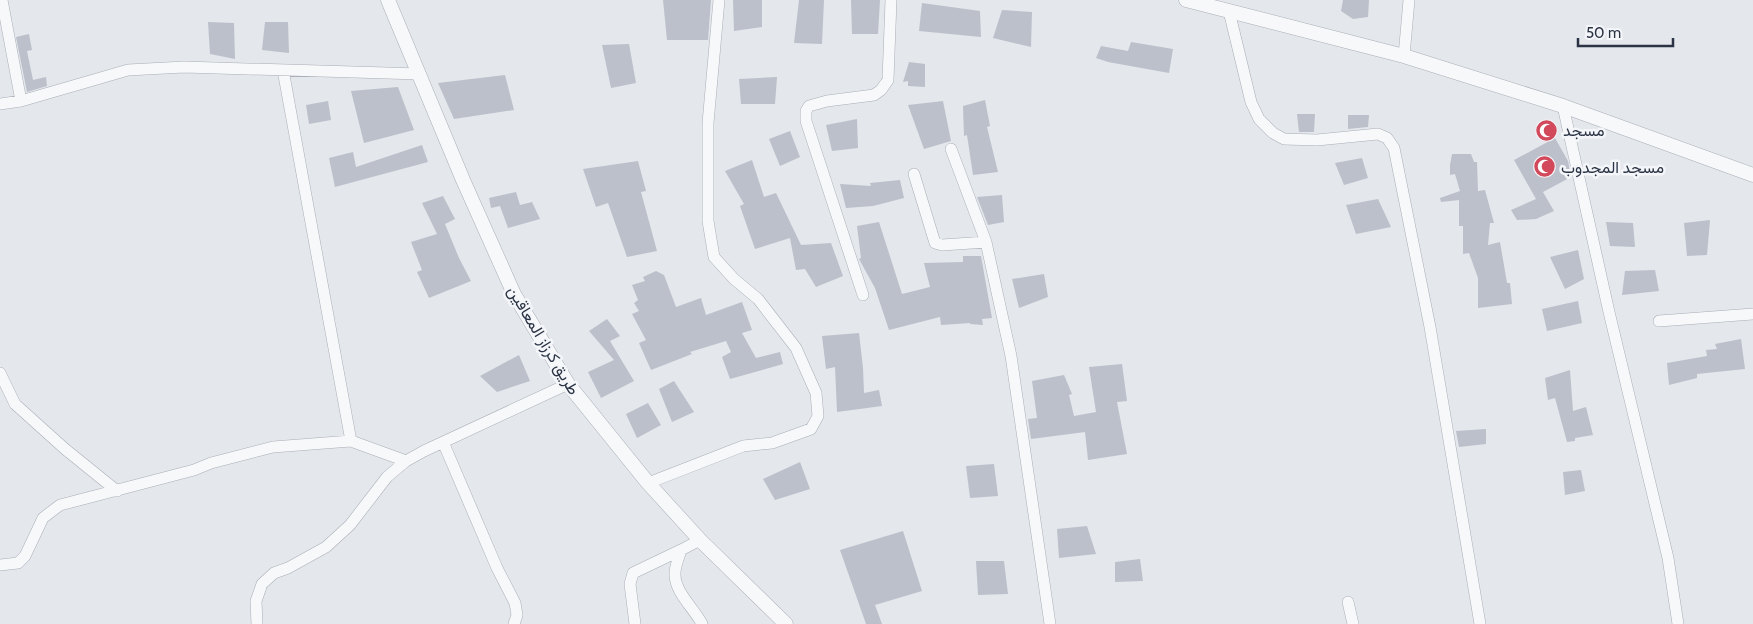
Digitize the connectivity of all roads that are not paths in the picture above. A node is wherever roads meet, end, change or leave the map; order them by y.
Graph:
1 (2, 0) edge
2 (388, 0) edge
3 (719, 0) edge
4 (891, 0) edge
5 (1186, 0) edge
6 (1409, 0) edge
7 (1212, 3) edge
8 (1229, 11) junction
9 (1404, 56) junction
10 (283, 70) junction
11 (420, 74) junction
12 (21, 100) junction
13 (0, 104) edge
14 (1563, 106) junction
15 (951, 149) dead end
16 (914, 174) dead end
17 (1753, 175) edge
18 (986, 242) junction
19 (863, 295) dead end
20 (1753, 314) edge
21 (1659, 321) dead end
22 (0, 373) edge
23 (568, 384) junction
24 (351, 442) junction
25 (443, 442) junction
26 (406, 461) junction
27 (648, 484) junction
28 (117, 491) junction
29 (700, 540) junction
30 (681, 550) junction
31 (0, 566) edge
32 (1348, 602) dead end
33 (257, 624) edge
34 (514, 624) edge
35 (635, 624) edge
36 (702, 624) edge
37 (786, 624) edge
38 (1050, 624) edge
39 (1353, 624) edge
40 (1480, 624) edge
41 (1678, 624) edge

1 - 12 street
2 - 11 street, طريق كرزاز المعاقين
3 - 27 street
4 - 19 street
5 - 7 street
6 - 9 street
7 - 8 street
8 - 9 street
8 - 40 street
9 - 14 street
10 - 11 street
10 - 12 street
10 - 24 street
11 - 23 street, طريق كرزاز المعاقين
12 - 13 street
14 - 17 street
14 - 41 street
15 - 18 street
16 - 18 street
18 - 38 street
20 - 21 street
22 - 28 street
23 - 25 street
23 - 27 street, طريق كرزاز المعاقين
24 - 26 street
24 - 28 street
25 - 26 street
25 - 34 street
26 - 33 street
27 - 29 street, طريق كرزاز المعاقين
28 - 31 street
29 - 30 street
29 - 37 street, طريق كرزاز المعاقين
30 - 35 street
30 - 36 street
32 - 39 street

